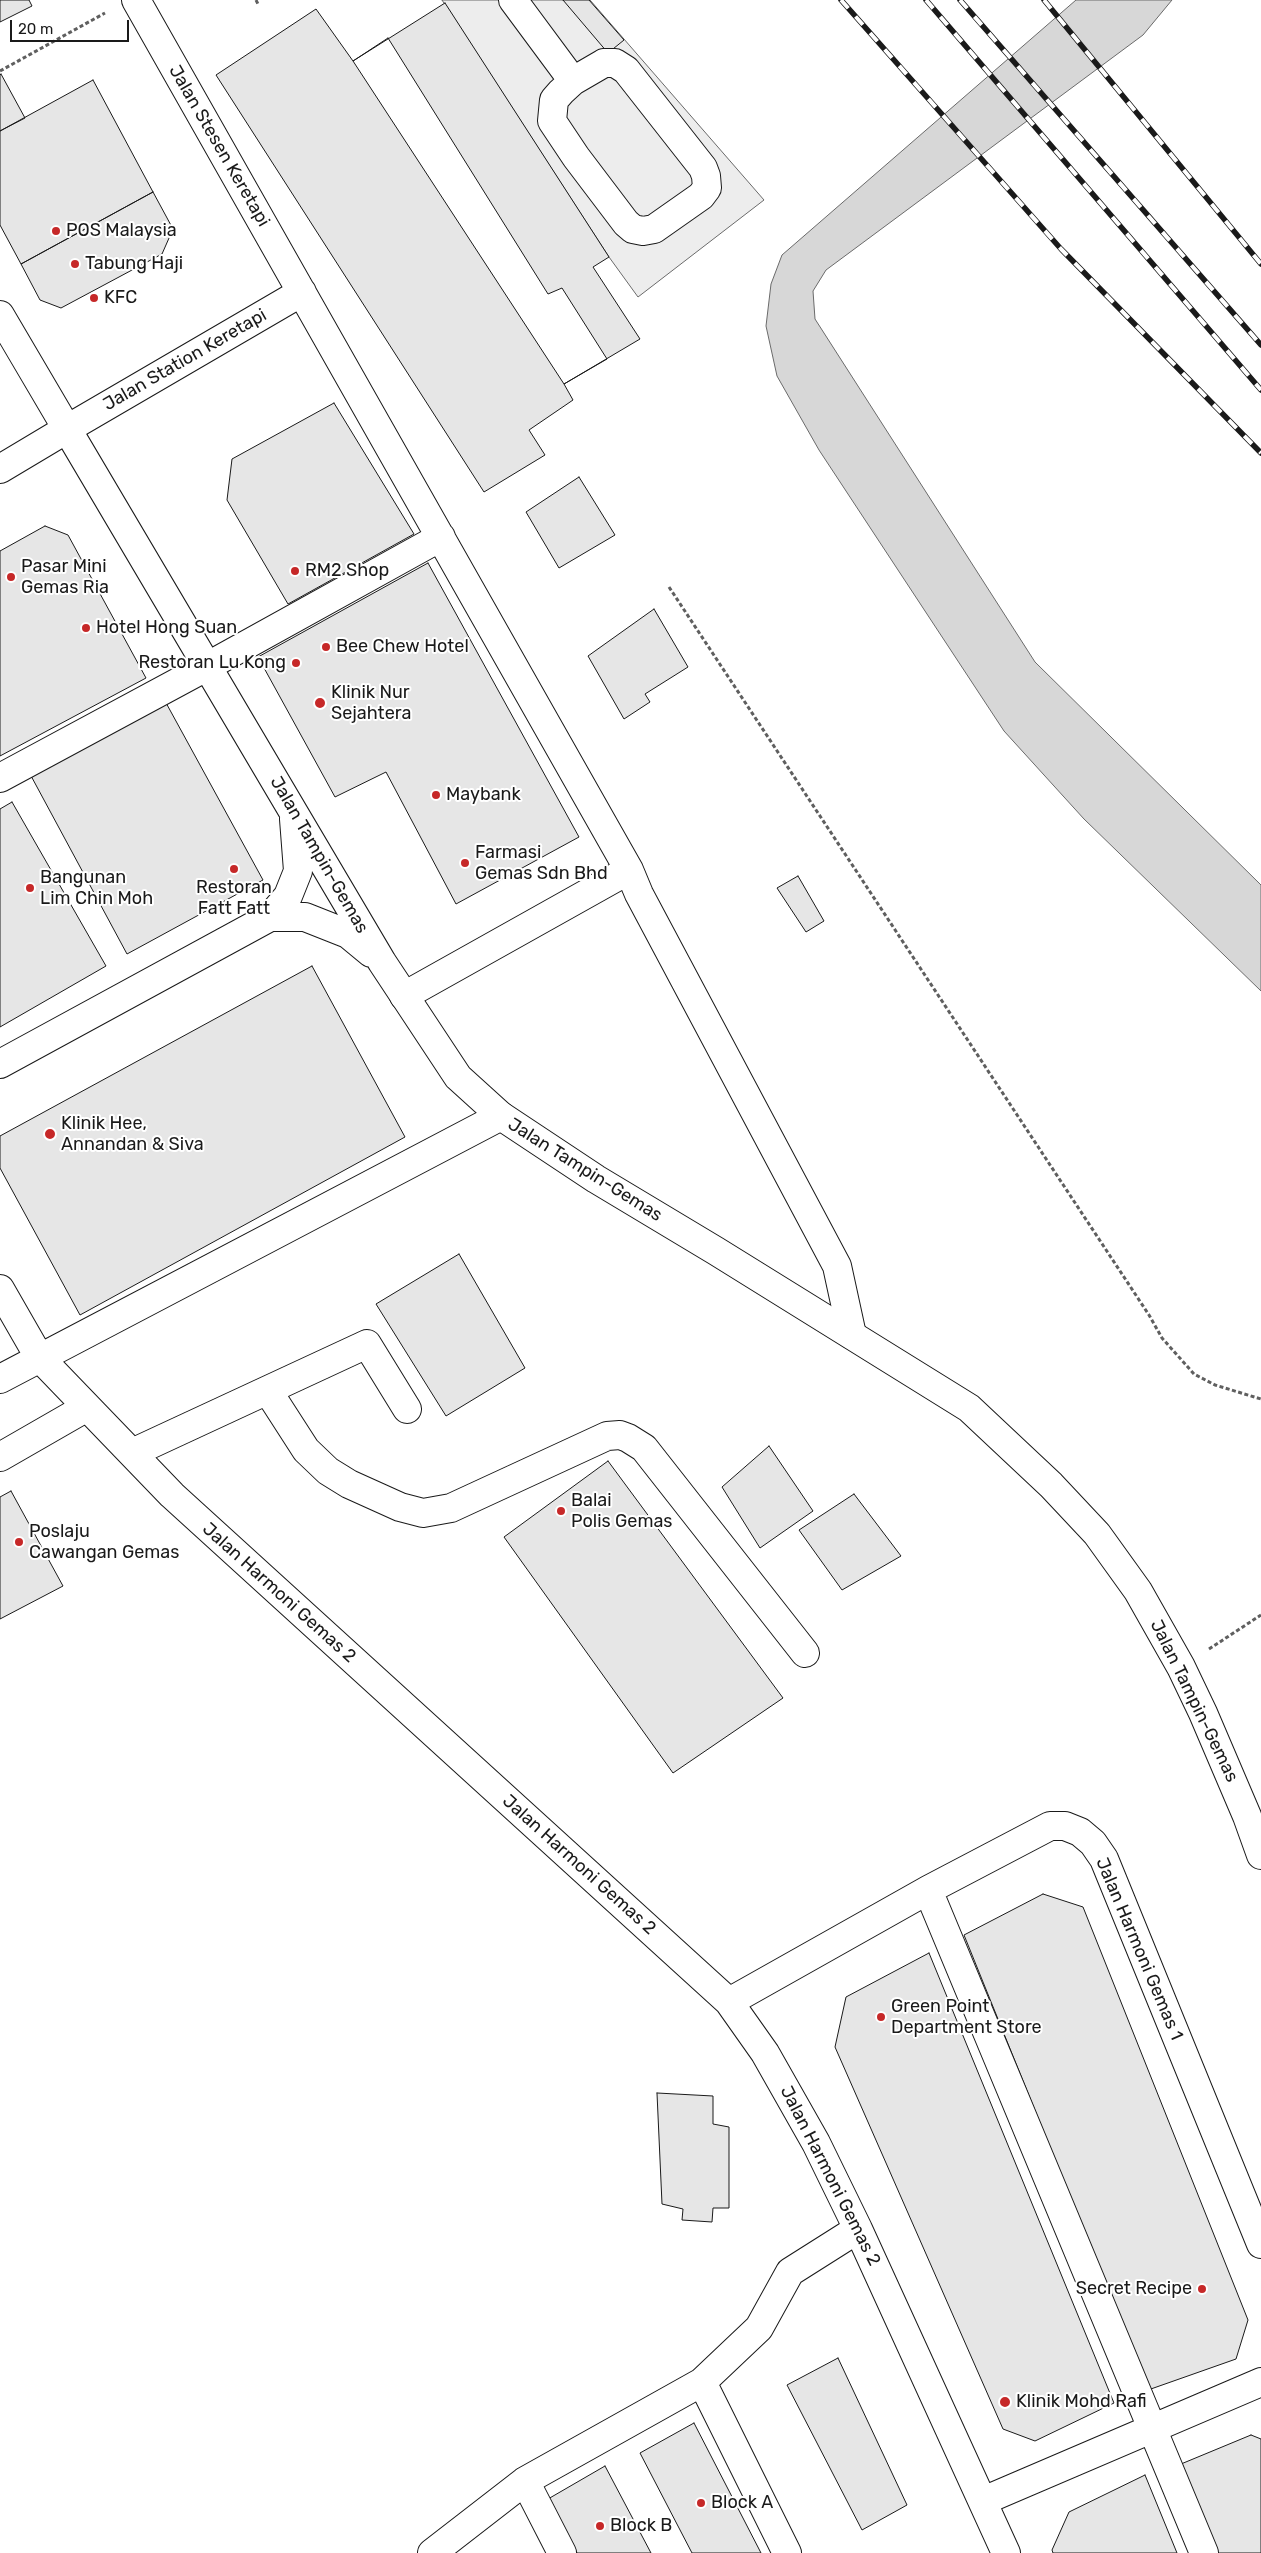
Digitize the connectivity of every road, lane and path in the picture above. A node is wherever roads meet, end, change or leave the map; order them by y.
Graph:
1 (513, 0) edge
2 (124, 5) edge
3 (0, 71) edge
4 (573, 81) junction
5 (302, 292) junction
6 (0, 314) edge
7 (68, 429) junction
8 (0, 469) edge
9 (441, 537) junction
10 (669, 587) dead end
11 (208, 666) junction
12 (0, 778) edge
13 (293, 810) junction
14 (629, 870) junction
15 (270, 917) junction
16 (382, 962) junction
17 (404, 996) junction
18 (0, 1064) edge
19 (501, 1116) junction
20 (0, 1289) edge
21 (852, 1335) junction
22 (39, 1356) junction
23 (0, 1379) edge
24 (268, 1391) junction
25 (1261, 1399) edge
26 (87, 1407) junction
27 (407, 1409) dead end
28 (132, 1453) junction
29 (0, 1457) edge
30 (1261, 1615) edge
31 (805, 1653) dead end
32 (1181, 1667) junction
33 (1261, 1854) edge
34 (928, 1890) junction
35 (729, 2002) junction
36 (858, 2229) junction
37 (1261, 2244) edge
38 (702, 2382) junction
39 (1261, 2382) edge
40 (1152, 2429) junction
41 (526, 2482) junction
42 (983, 2502) junction
43 (432, 2553) edge
44 (562, 2553) edge
45 (786, 2553) edge
46 (1006, 2553) edge
47 (1204, 2553) edge

1 - 4 main road
2 - 3 path
2 - 5 main road, Jalan Stesen Keretapi
4 - 4 main road
5 - 7 main road, Jalan Station Keretapi
5 - 9 main road, Jalan Stesen Keretapi
6 - 7 main road, Jalan Tampin-Gemas
7 - 8 main road
7 - 11 main road, Jalan Tampin-Gemas
9 - 11 main road
9 - 14 main road, Jalan Stesen Keretapi
10 - 25 path
11 - 12 main road
11 - 13 main road, Jalan Tampin-Gemas
13 - 15 main road
13 - 16 main road, Jalan Tampin-Gemas
14 - 17 main road
14 - 21 main road, Jalan Stesen Keretapi
15 - 16 main road
15 - 18 main road
16 - 17 main road, Jalan Tampin-Gemas
17 - 19 main road, Jalan Tampin-Gemas
19 - 21 main road, Jalan Tampin-Gemas
19 - 22 main road
20 - 22 main road, Jalan Harmoni Gemas 2
21 - 32 main road, Jalan Tampin-Gemas
22 - 23 main road
22 - 26 main road, Jalan Harmoni Gemas 2
24 - 27 main road
24 - 28 main road
24 - 31 main road
26 - 28 main road, Jalan Harmoni Gemas 2
26 - 29 main road
28 - 35 main road, Jalan Harmoni Gemas 2
30 - 32 path
32 - 33 main road, Jalan Tampin-Gemas
34 - 35 main road, Jalan Harmoni Gemas 1
34 - 37 main road, Jalan Harmoni Gemas 1
34 - 40 main road
35 - 36 main road, Jalan Harmoni Gemas 2
36 - 38 main road
36 - 42 main road, Jalan Harmoni Gemas 2
38 - 41 main road
38 - 45 main road
39 - 40 main road
40 - 42 main road
40 - 47 main road
41 - 43 main road
41 - 44 main road
42 - 46 main road, Jalan Harmoni Gemas 2

